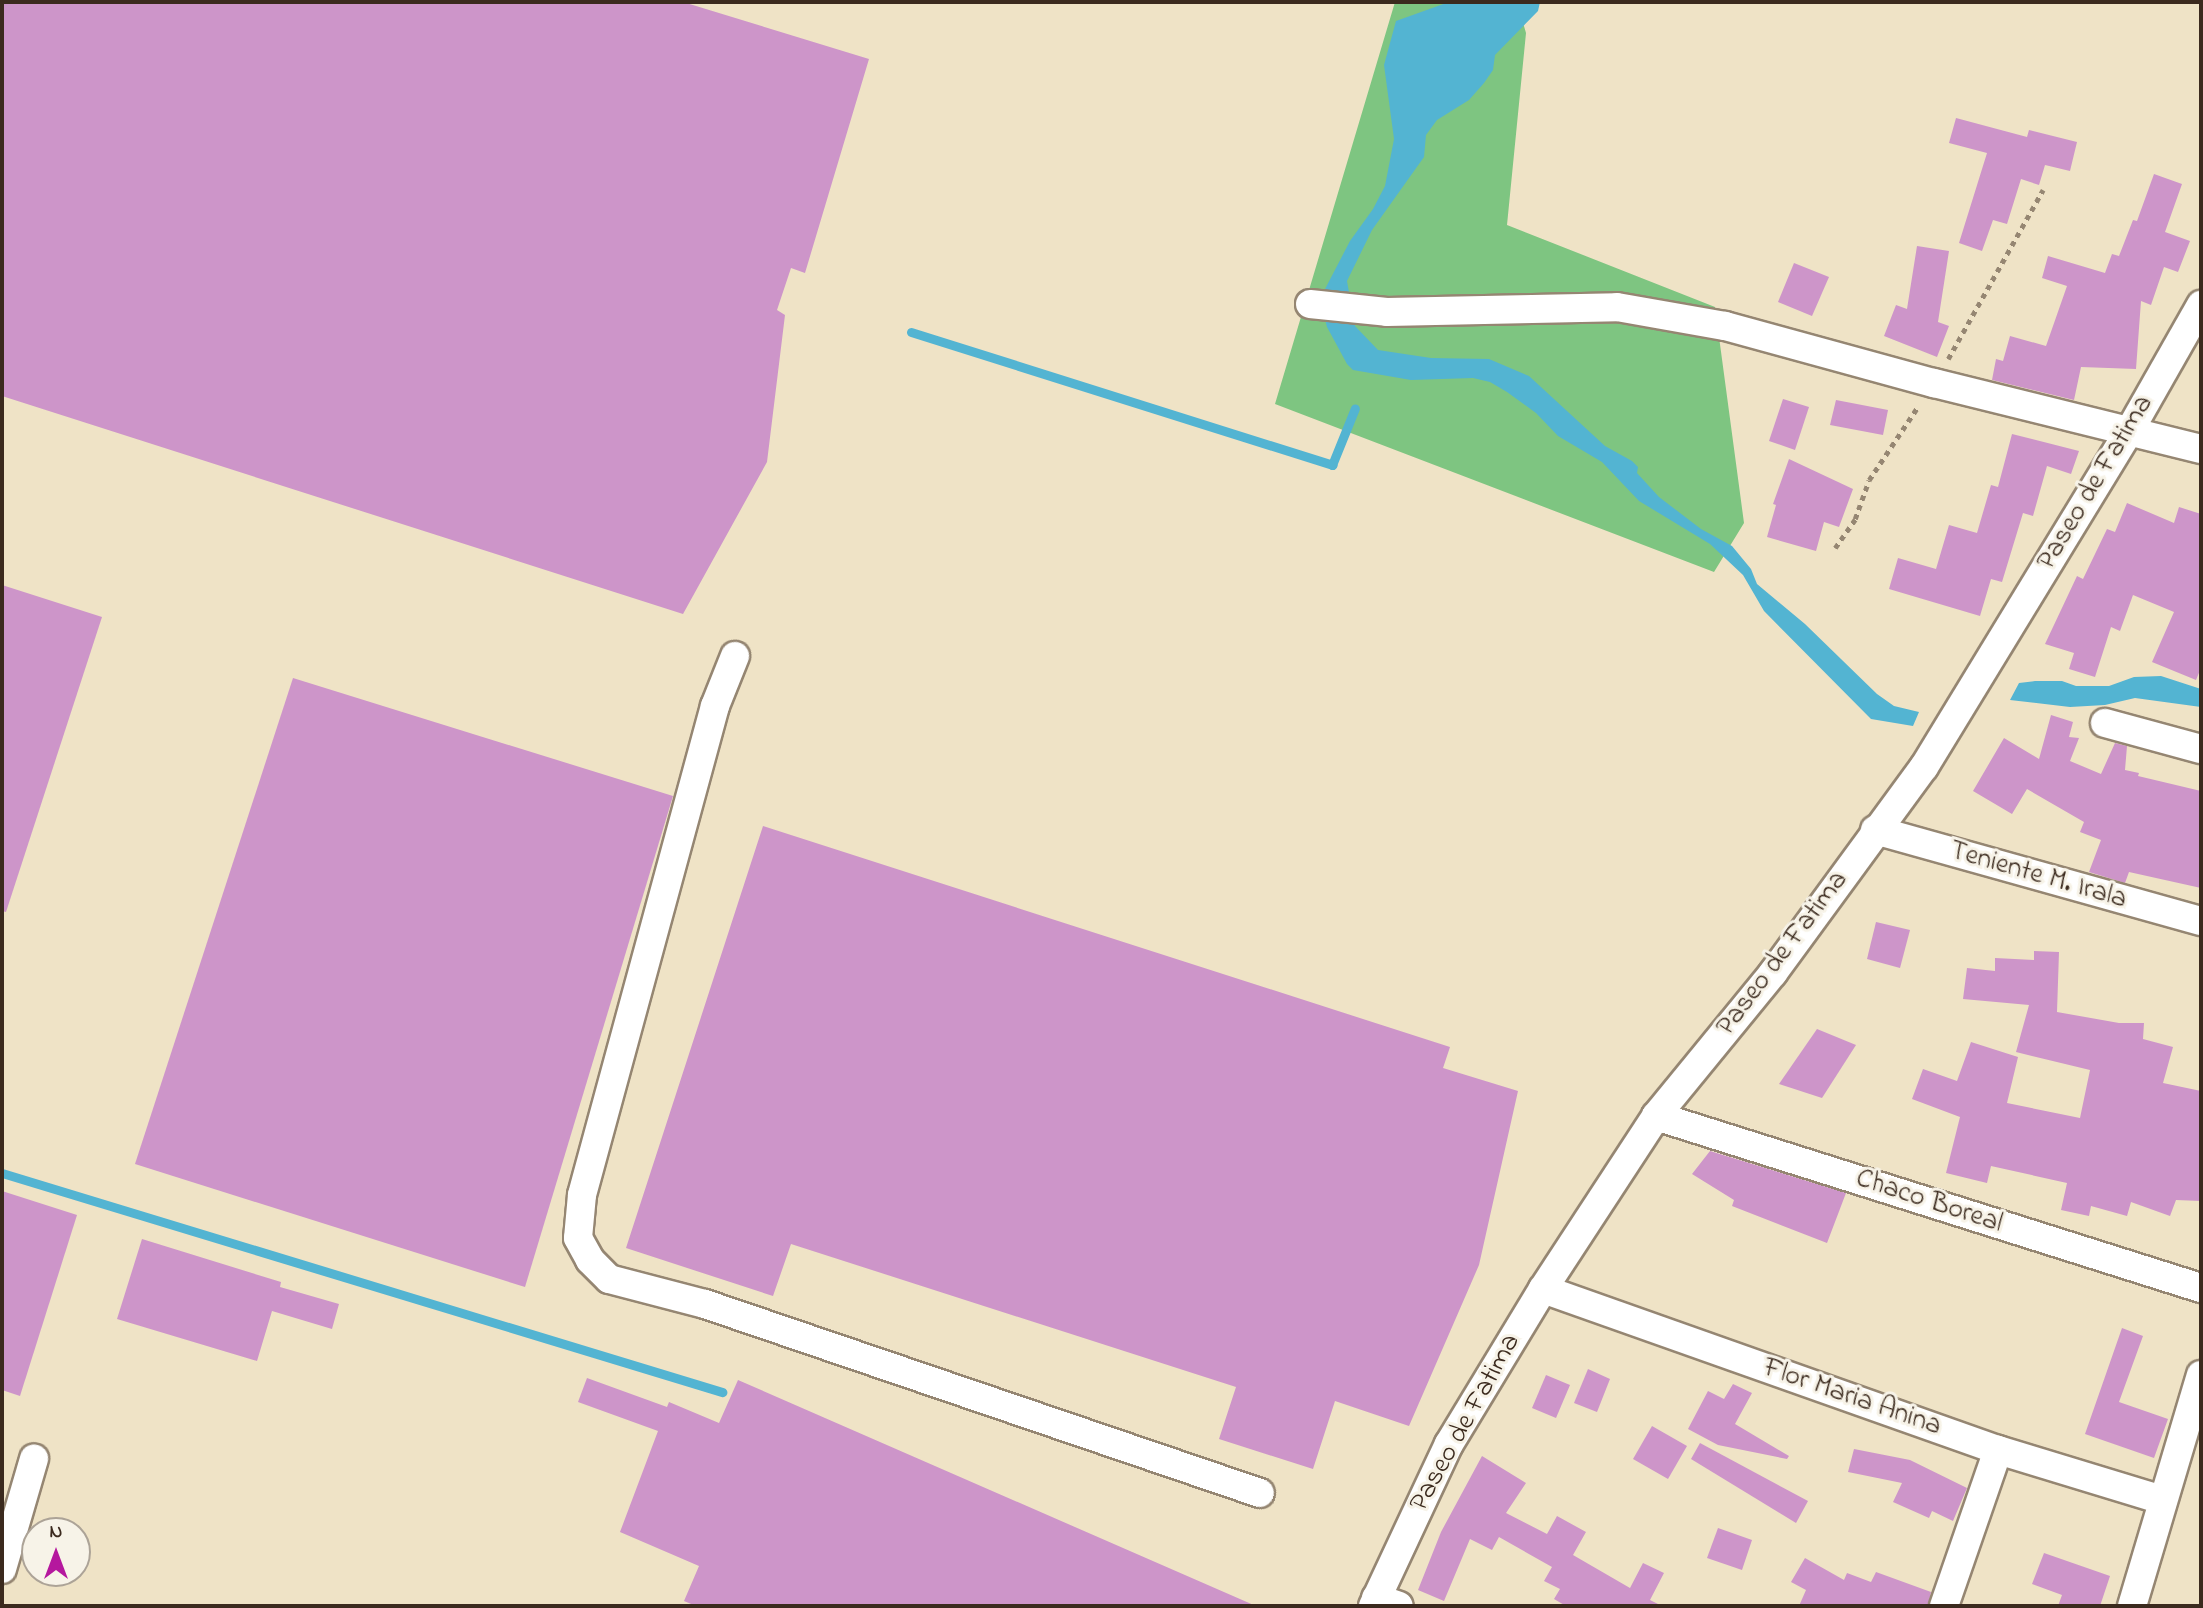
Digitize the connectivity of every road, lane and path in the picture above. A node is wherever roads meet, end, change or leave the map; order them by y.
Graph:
1 (1310, 304) dead end
2 (2201, 305) edge
3 (2130, 430) junction
4 (2201, 449) edge
5 (735, 656) dead end
6 (2105, 723) dead end
7 (2201, 749) edge
8 (1875, 830) junction
9 (2201, 921) edge
10 (1656, 1116) junction
11 (2201, 1288) edge
12 (1543, 1289) junction
13 (2201, 1374) edge
14 (1998, 1450) junction
15 (34, 1460) dead end
16 (1260, 1493) dead end
17 (2162, 1500) junction
18 (2, 1569) edge
19 (1383, 1604) edge
20 (1944, 1606) edge
21 (2132, 1606) edge

1 - 3 street
2 - 3 street, Paseo de Fatima
3 - 4 street
3 - 8 street, Paseo de Fatima
5 - 16 street
6 - 7 street
8 - 9 street, Teniente M. Irala
8 - 10 street, Paseo de Fatima
10 - 11 street, Chaco Boreal
10 - 12 street, Paseo de Fatima
12 - 14 street, Flor Maria Anina
12 - 19 street, Paseo de Fatima
13 - 17 street
14 - 17 street, Flor Maria Anina
14 - 20 street
15 - 18 street
17 - 21 street

